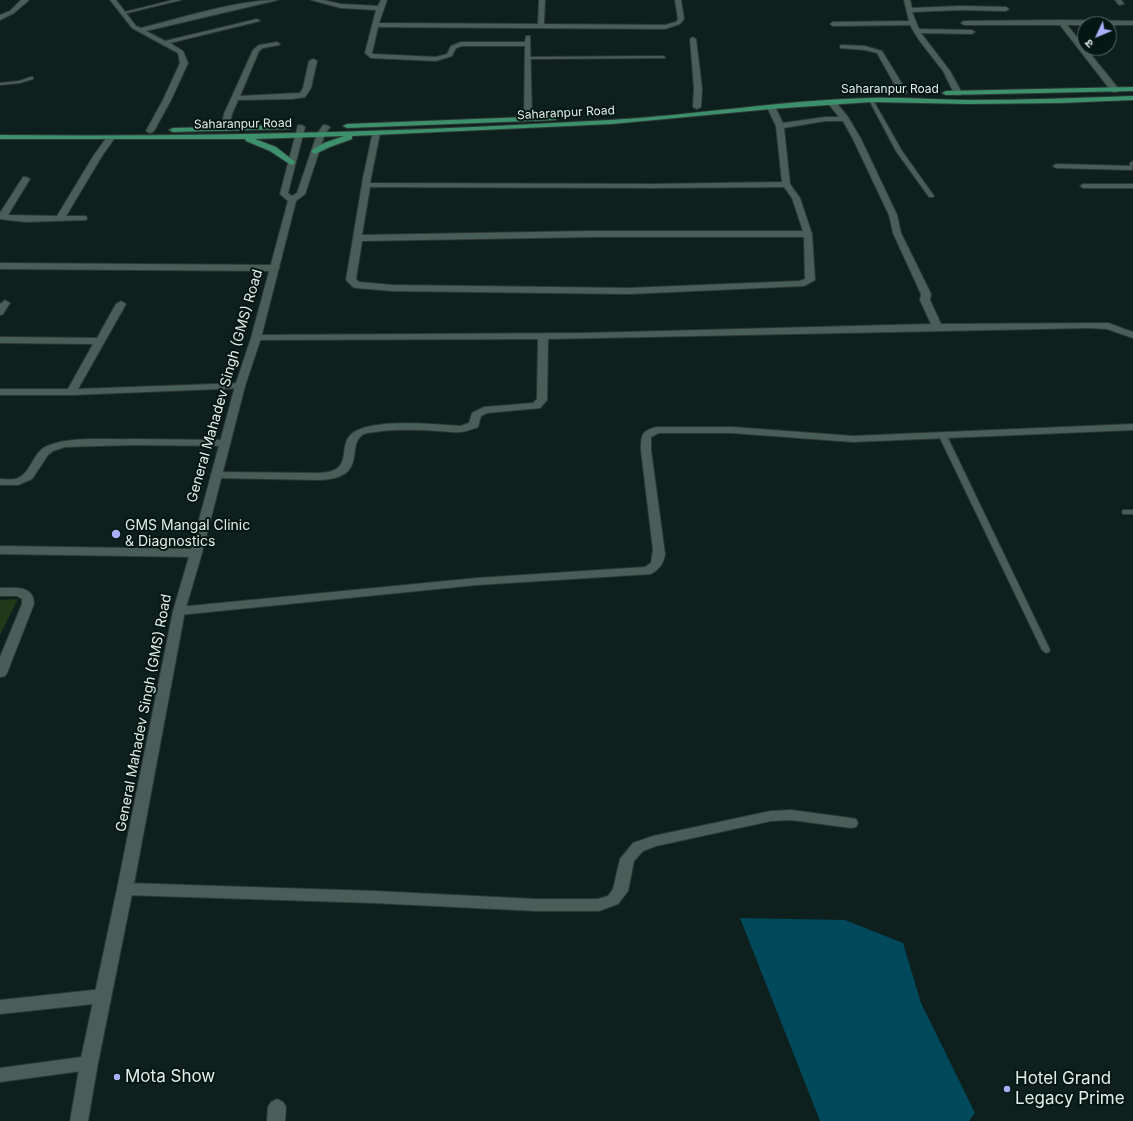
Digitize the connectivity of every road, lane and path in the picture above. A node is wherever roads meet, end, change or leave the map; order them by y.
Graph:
1 (13, 0) edge
2 (114, 0) edge
3 (179, 0) edge
4 (275, 0) edge
5 (314, 0) edge
6 (384, 0) edge
7 (542, 0) edge
8 (678, 0) edge
9 (907, 0) edge
10 (24, 2) edge
11 (380, 8) junction
12 (1006, 9) dead end
13 (909, 10) junction
14 (123, 13) junction
15 (0, 18) edge
16 (258, 21) dead end
17 (912, 22) junction
18 (1061, 22) junction
19 (964, 23) dead end
20 (1133, 23) edge
21 (833, 24) dead end
22 (375, 25) junction
23 (529, 26) junction
24 (542, 26) junction
25 (141, 30) junction
26 (916, 31) junction
27 (972, 32) dead end
28 (692, 39) dead end
29 (163, 43) junction
30 (278, 44) dead end
31 (527, 44) junction
32 (842, 47) dead end
33 (663, 57) dead end
34 (527, 58) junction
35 (314, 61) dead end
36 (31, 78) dead end
37 (0, 84) edge
38 (1133, 89) edge
39 (1115, 90) junction
40 (907, 92) joint
41 (934, 93) dead end
42 (958, 93) junction
43 (236, 98) junction
44 (1133, 98) edge
45 (871, 100) junction
46 (831, 102) junction
47 (697, 107) junction
48 (771, 107) junction
49 (528, 118) junction
50 (609, 119) junction
51 (845, 119) junction
52 (780, 126) junction
53 (326, 127) junction
54 (225, 128) junction
55 (0, 130) edge
56 (150, 131) junction
57 (299, 131) junction
58 (376, 133) junction
59 (321, 134) junction
60 (362, 134) junction
61 (0, 137) edge
62 (239, 137) junction
63 (110, 138) junction
64 (315, 152) junction
65 (291, 163) junction
66 (1056, 166) dead end
67 (1133, 166) edge
68 (26, 179) dead end
69 (786, 184) junction
70 (366, 185) junction
71 (1083, 186) dead end
72 (1133, 186) edge
73 (931, 196) dead end
74 (292, 200) junction
75 (60, 218) junction
76 (83, 218) dead end
77 (808, 234) junction
78 (357, 238) junction
79 (0, 266) edge
80 (275, 268) junction
81 (5, 303) dead end
82 (121, 304) dead end
83 (0, 312) edge
84 (937, 327) junction
85 (1133, 335) edge
86 (543, 336) junction
87 (256, 338) junction
88 (0, 340) edge
89 (100, 341) junction
90 (240, 386) junction
91 (0, 392) edge
92 (71, 392) junction
93 (1133, 427) edge
94 (943, 436) junction
95 (226, 443) junction
96 (216, 475) junction
97 (0, 482) edge
98 (0, 550) edge
99 (196, 553) junction
100 (0, 592) edge
101 (179, 611) junction
102 (1046, 650) dead end
103 (0, 673) edge
104 (851, 823) dead end
105 (125, 889) junction
106 (103, 996) junction
107 (0, 1008) edge
108 (89, 1063) junction
109 (0, 1075) edge
110 (79, 1121) edge

1 - 10 street
2 - 14 street
3 - 14 lane
4 - 25 street
5 - 11 street
6 - 11 street
7 - 24 street
8 - 24 street
9 - 13 street
10 - 15 street
11 - 22 street
12 - 13 street
13 - 17 street
14 - 25 street
16 - 29 street
17 - 21 street
17 - 26 street
18 - 19 street
18 - 20 street
18 - 39 street
22 - 23 street
22 - 31 street
23 - 24 street
23 - 31 street
25 - 29 street
26 - 27 street
26 - 42 street
28 - 47 street
29 - 56 street
30 - 43 street
31 - 34 street
32 - 40 street
33 - 34 lane
34 - 49 street
35 - 43 street
36 - 37 lane
38 - 39 main road, Saharanpur Road
39 - 42 main road, Saharanpur Road
40 - 47 main road, Saharanpur Road
41 - 42 main road, Saharanpur Road
43 - 54 street
44 - 45 main road, Saharanpur Road
45 - 46 main road, Saharanpur Road
45 - 73 lane
46 - 48 main road, Saharanpur Road
46 - 51 street
47 - 50 main road, Saharanpur Road
48 - 50 main road, Saharanpur Road
48 - 52 street
49 - 50 main road, Saharanpur Road
49 - 53 main road, Saharanpur Road
50 - 58 main road, Saharanpur Road
51 - 52 street
51 - 84 street
52 - 69 street
53 - 57 main road, Saharanpur Road
53 - 59 street, General Mahadev Singh (GMS) Road
54 - 56 main road, Saharanpur Road
54 - 57 main road, Saharanpur Road
55 - 56 main road, Saharanpur Road
57 - 59 main road, Saharanpur Road
57 - 62 main road, Saharanpur Road
57 - 65 street
58 - 60 main road, Saharanpur Road
58 - 70 street
59 - 60 main road, Saharanpur Road
59 - 64 street, General Mahadev Singh (GMS) Road
60 - 64 main road
61 - 63 main road, Saharanpur Road
62 - 63 main road, Saharanpur Road
62 - 65 main road
63 - 75 street
64 - 74 street, General Mahadev Singh (GMS) Road
65 - 74 street
66 - 67 lane
68 - 75 street
69 - 70 street
69 - 77 street
70 - 78 street
71 - 72 lane
74 - 80 street, General Mahadev Singh (GMS) Road
75 - 76 street
77 - 78 street
77 - 78 street
79 - 80 street
80 - 87 street, General Mahadev Singh (GMS) Road
81 - 83 street
82 - 89 street
84 - 85 street
84 - 86 street
86 - 87 street
86 - 96 street
87 - 90 street, General Mahadev Singh (GMS) Road
88 - 89 street
89 - 92 street
90 - 92 street
90 - 95 street, General Mahadev Singh (GMS) Road
91 - 92 street
93 - 94 street
94 - 101 street
94 - 102 lane
95 - 96 street, General Mahadev Singh (GMS) Road
95 - 97 street
96 - 99 street, General Mahadev Singh (GMS) Road
98 - 99 street
99 - 101 street, General Mahadev Singh (GMS) Road
100 - 103 street
101 - 105 street, General Mahadev Singh (GMS) Road
104 - 105 street
105 - 106 street, General Mahadev Singh (GMS) Road
106 - 107 street
106 - 108 street, General Mahadev Singh (GMS) Road
108 - 109 street
108 - 110 street, General Mahadev Singh (GMS) Road

